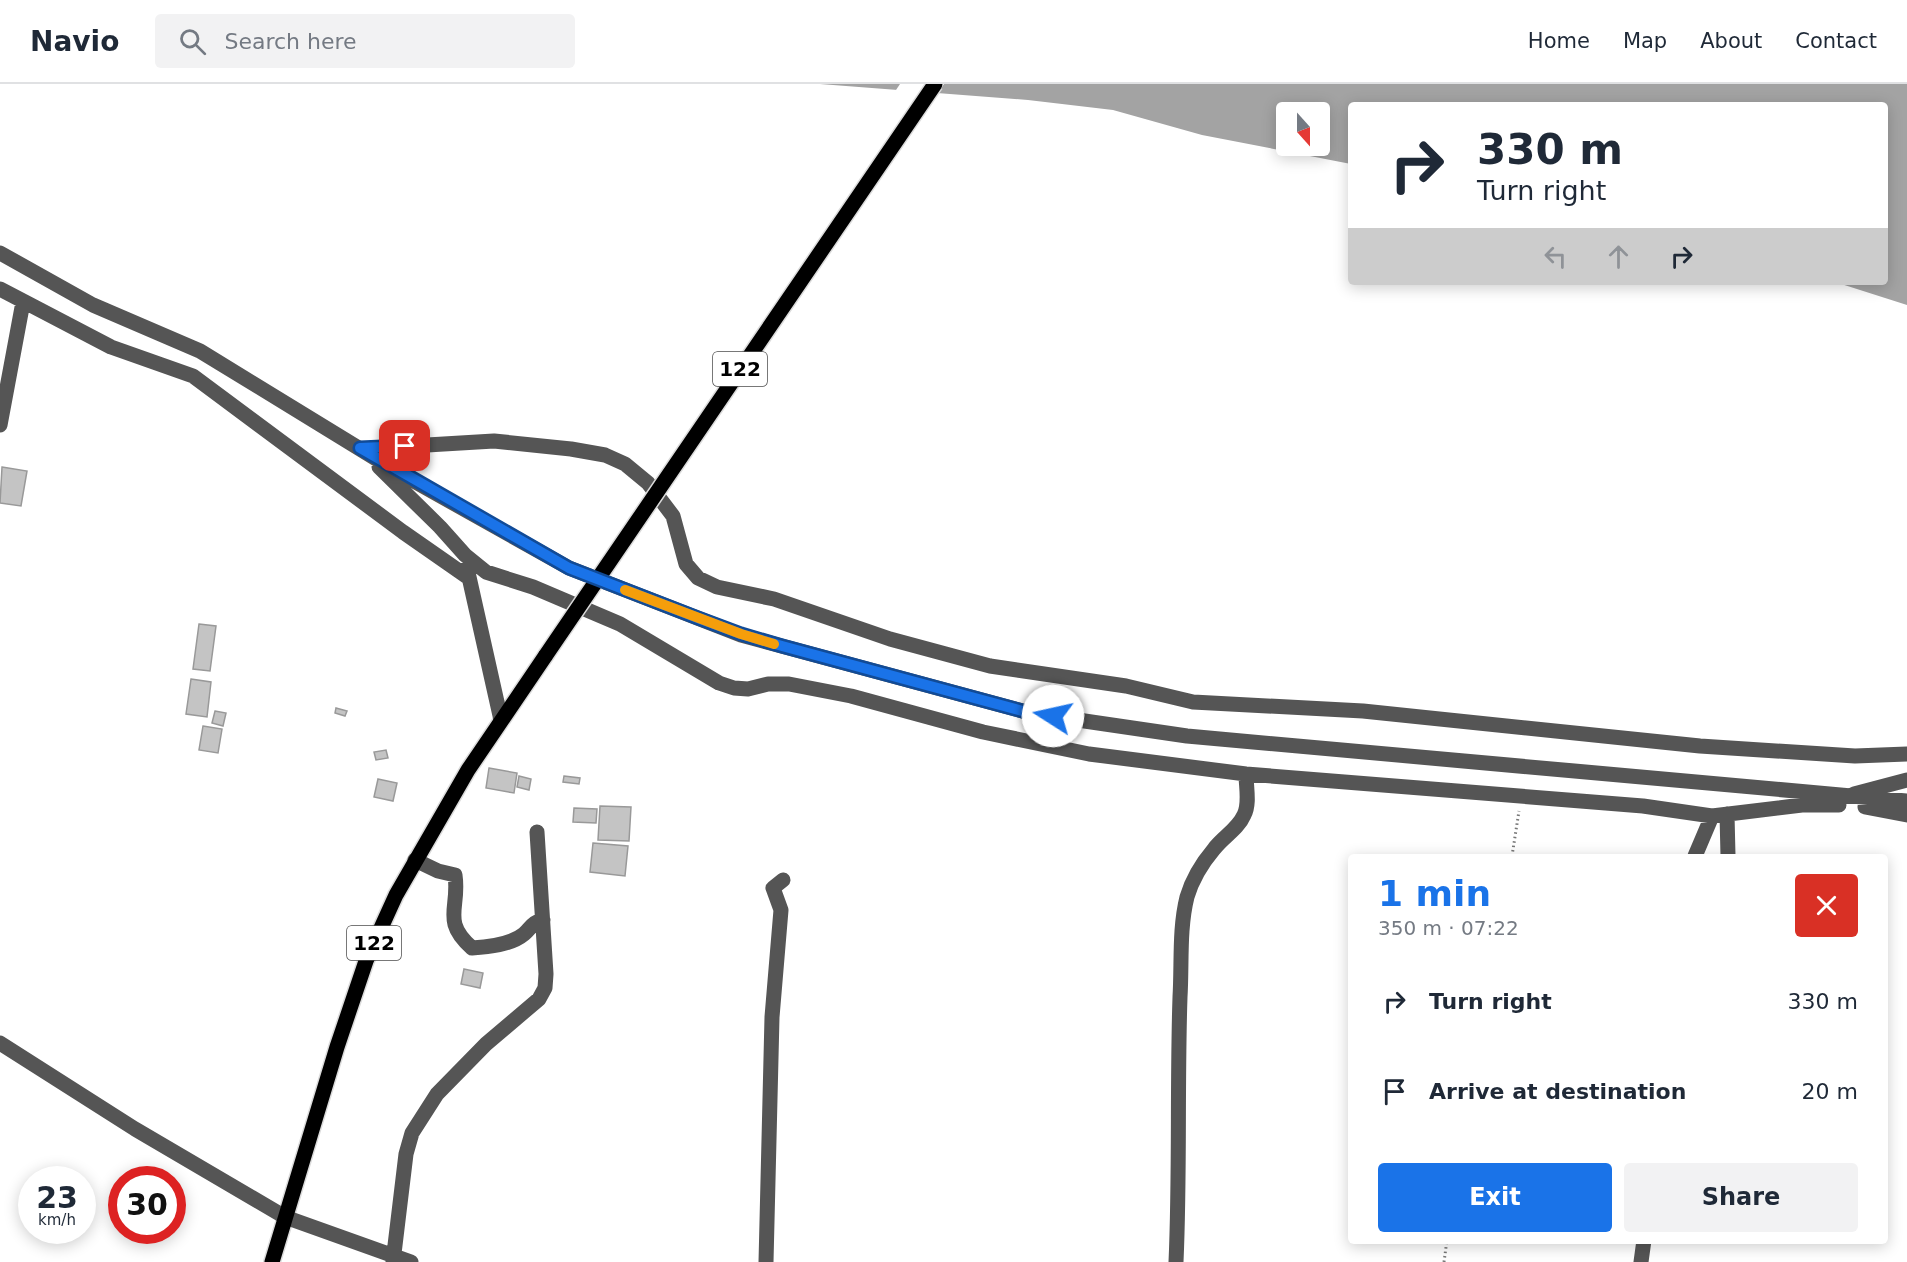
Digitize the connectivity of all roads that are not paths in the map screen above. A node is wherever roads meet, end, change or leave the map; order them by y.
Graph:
1 (935, 84) edge
2 (0, 253) edge
3 (0, 289) edge
4 (22, 302) junction
5 (0, 425) edge
6 (360, 448) junction
7 (465, 555) junction
8 (469, 578) junction
9 (501, 720) junction
10 (1907, 754) edge
11 (1246, 774) junction
12 (1907, 780) edge
13 (1848, 797) junction
14 (1907, 801) edge
15 (1832, 805) junction
16 (1728, 814) junction
17 (1907, 815) edge
18 (1712, 816) junction
19 (537, 832) dead end
20 (1696, 854) edge
21 (1728, 854) edge
22 (415, 860) junction
23 (783, 879) dead end
24 (543, 920) junction
25 (0, 1043) edge
26 (285, 1217) junction
27 (1643, 1244) edge
28 (394, 1259) edge
29 (272, 1262) edge
30 (411, 1262) edge
31 (766, 1262) edge
32 (1176, 1262) edge
33 (1641, 1262) edge

1 - 9 main road, 122, bridge
2 - 6 street
3 - 4 street
4 - 5 street
4 - 8 street
6 - 7 street
6 - 10 street
6 - 13 street
7 - 8 street
7 - 11 street
8 - 9 street
9 - 22 main road, 122
11 - 18 street
11 - 32 street
12 - 13 street
13 - 14 street
13 - 15 street
15 - 16 street
15 - 17 street
16 - 18 street
16 - 21 street
18 - 20 street
19 - 24 street
22 - 24 street
22 - 26 main road, 122
23 - 31 street
24 - 28 street
25 - 26 street
26 - 28 street
26 - 29 main road, 122
27 - 33 street
28 - 30 street

